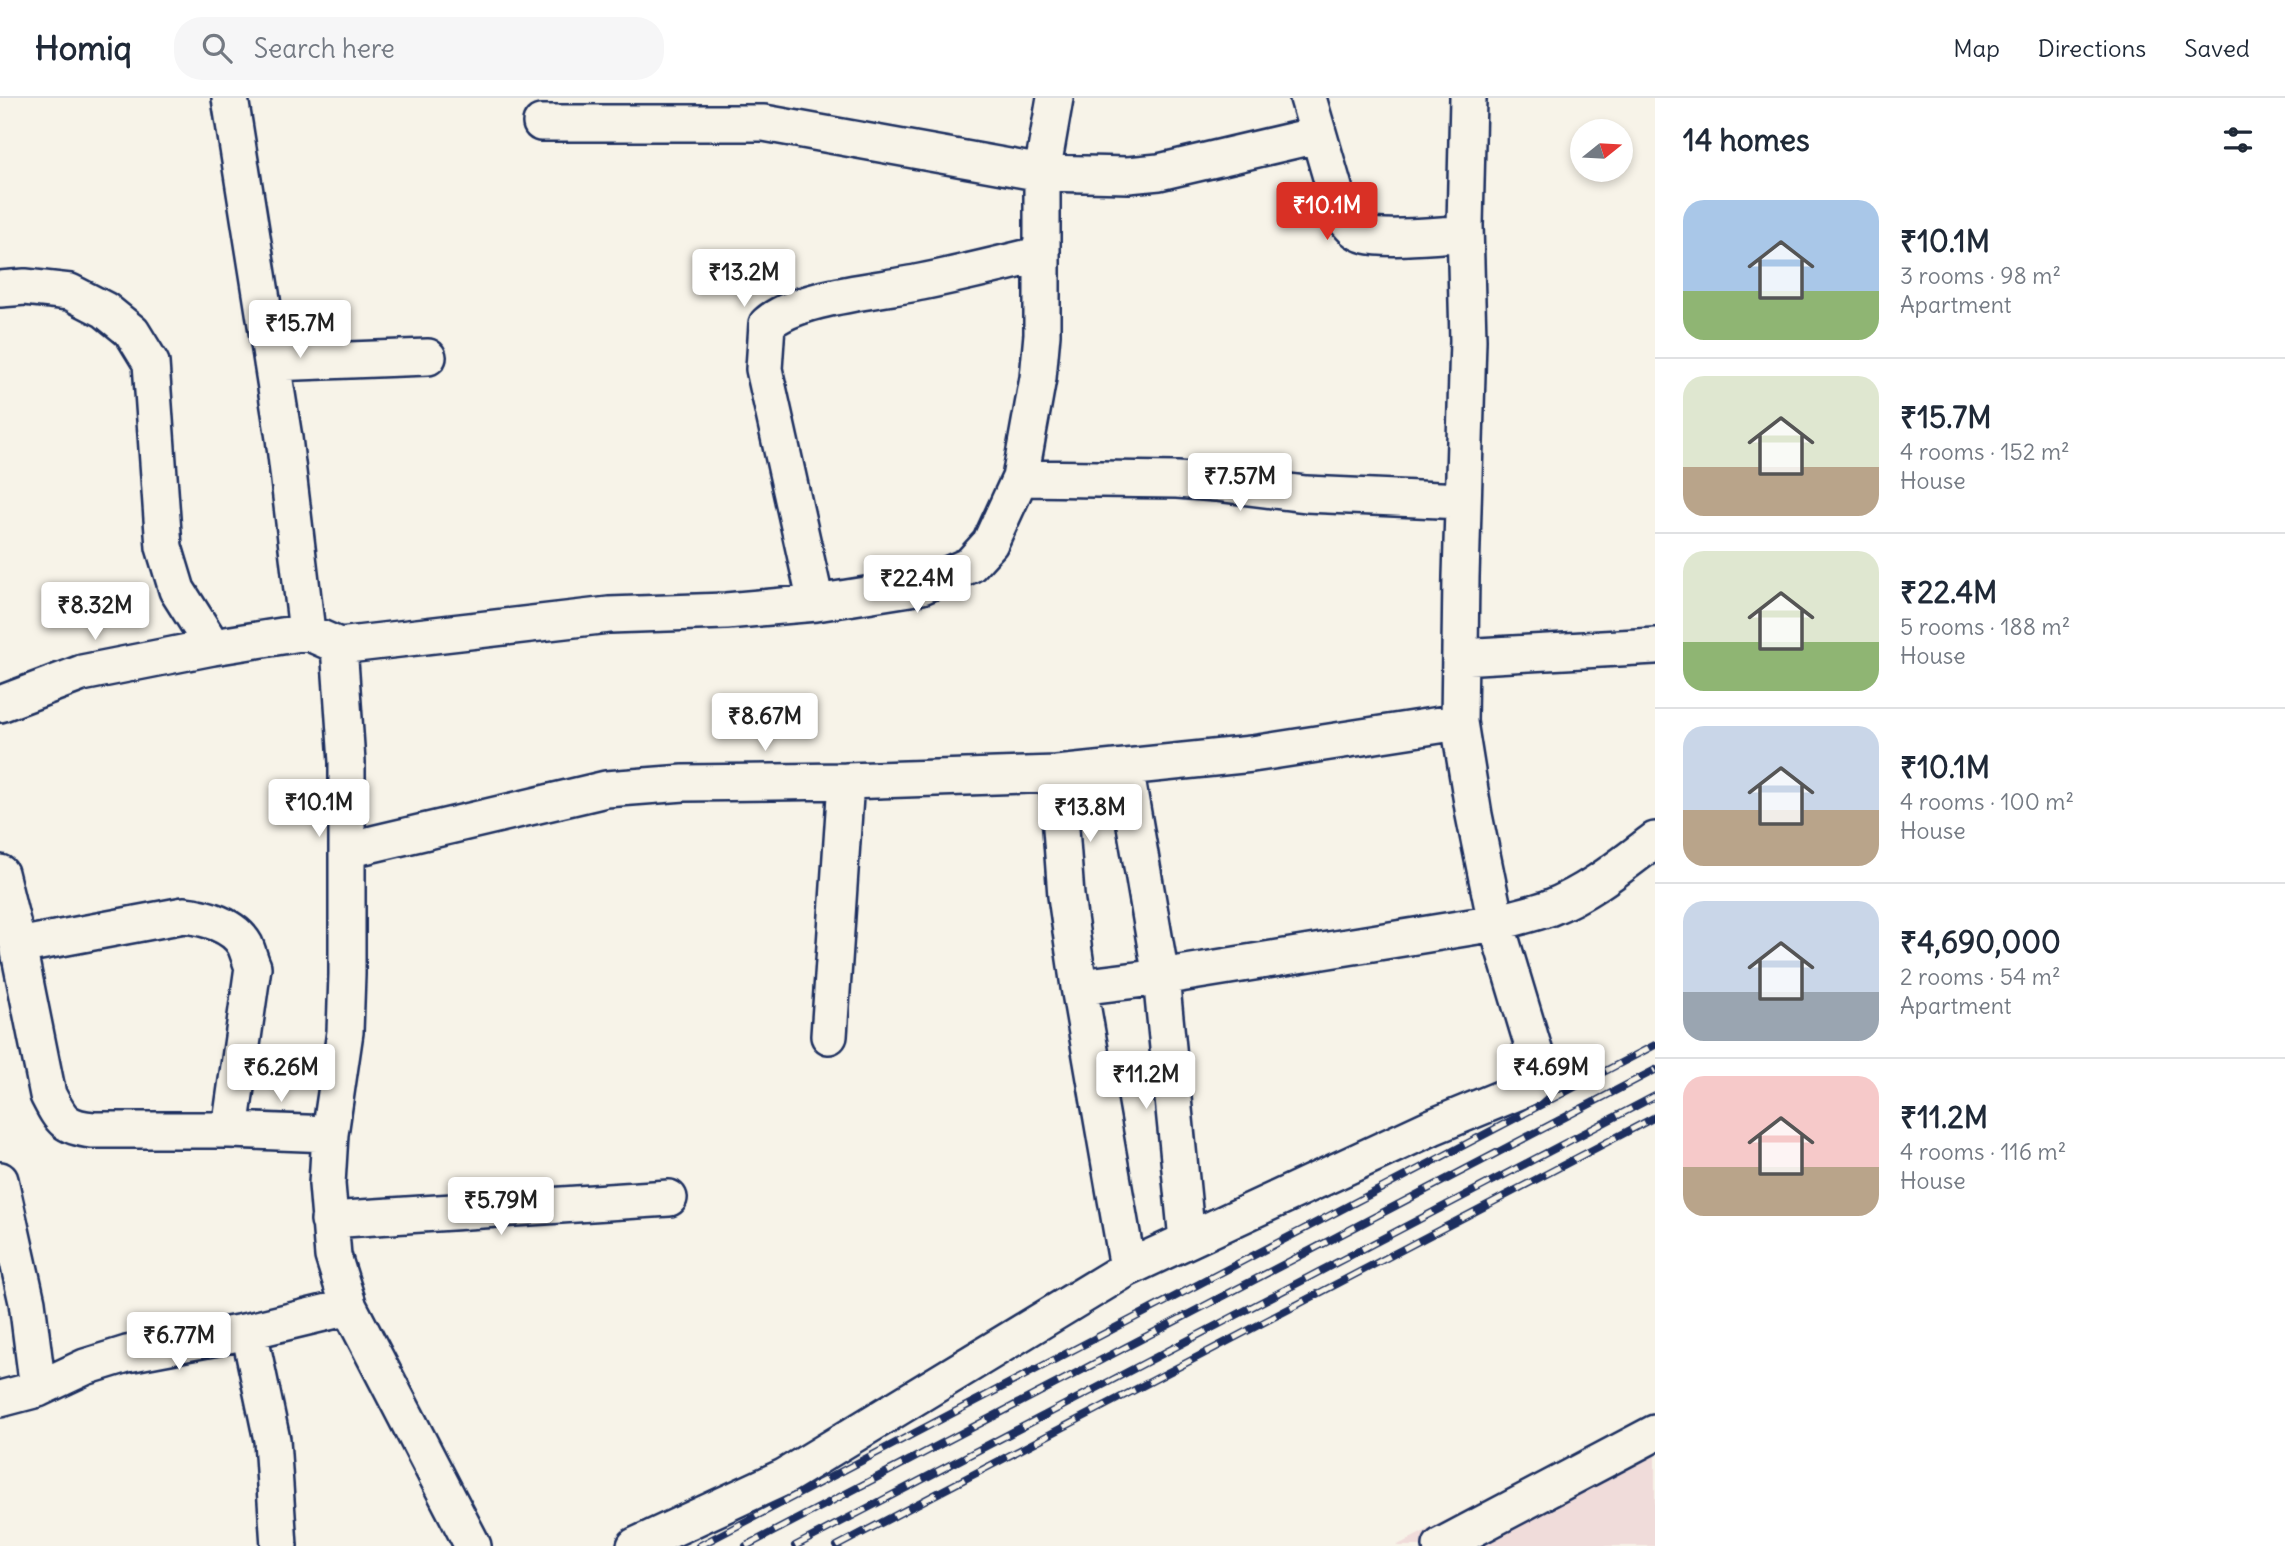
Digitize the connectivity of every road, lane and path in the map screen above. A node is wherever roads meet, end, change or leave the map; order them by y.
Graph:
1 (230, 98) edge
2 (1055, 98) edge
3 (1308, 98) edge
4 (1468, 98) edge
5 (541, 123) dead end
6 (1317, 135) junction
7 (1042, 173) junction
8 (1465, 233) junction
9 (1042, 254) junction
10 (0, 289) edge
11 (428, 357) dead end
12 (272, 363) junction
13 (1020, 478) junction
14 (1462, 500) junction
15 (816, 603) junction
16 (307, 632) junction
17 (339, 646) junction
18 (1655, 646) edge
19 (213, 647) junction
20 (1460, 657) junction
21 (0, 704) edge
22 (1460, 722) junction
23 (1125, 767) junction
24 (1057, 774) junction
25 (846, 781) junction
26 (1655, 840) edge
27 (347, 850) junction
28 (0, 873) edge
29 (1496, 923) junction
30 (18, 946) junction
31 (1161, 977) junction
32 (1079, 987) junction
33 (830, 1036) dead end
34 (230, 1130) junction
35 (330, 1134) junction
36 (0, 1180) edge
37 (669, 1198) dead end
38 (329, 1220) junction
39 (1187, 1240) junction
40 (1128, 1268) junction
41 (349, 1307) junction
42 (249, 1331) junction
43 (38, 1389) junction
44 (0, 1399) edge
45 (1655, 1433) edge
46 (279, 1546) edge
47 (473, 1546) edge
48 (635, 1546) edge
49 (1441, 1546) edge

1 - 12 street
2 - 7 street
3 - 6 street
4 - 8 street
5 - 7 street
6 - 7 street
6 - 8 street
7 - 9 street
8 - 14 street
9 - 13 street
9 - 15 street
10 - 19 street
11 - 12 street
12 - 16 street
13 - 14 street
13 - 15 street
14 - 20 street
15 - 17 street
16 - 17 street
16 - 19 street
17 - 27 street
18 - 20 street
19 - 21 street
20 - 22 street
22 - 23 street
22 - 29 street
23 - 24 street
23 - 31 street
24 - 25 street
24 - 32 street
25 - 27 street
25 - 33 street
26 - 29 street
27 - 35 street
28 - 30 street
29 - 31 street
29 - 39 street
30 - 34 street
30 - 34 street
31 - 32 street
31 - 39 street
32 - 40 street
34 - 35 street
35 - 38 street
36 - 43 street
37 - 38 street
38 - 41 street
39 - 40 street
40 - 48 street
41 - 42 street
41 - 47 street
42 - 43 street
42 - 46 street
43 - 44 street
45 - 49 street

